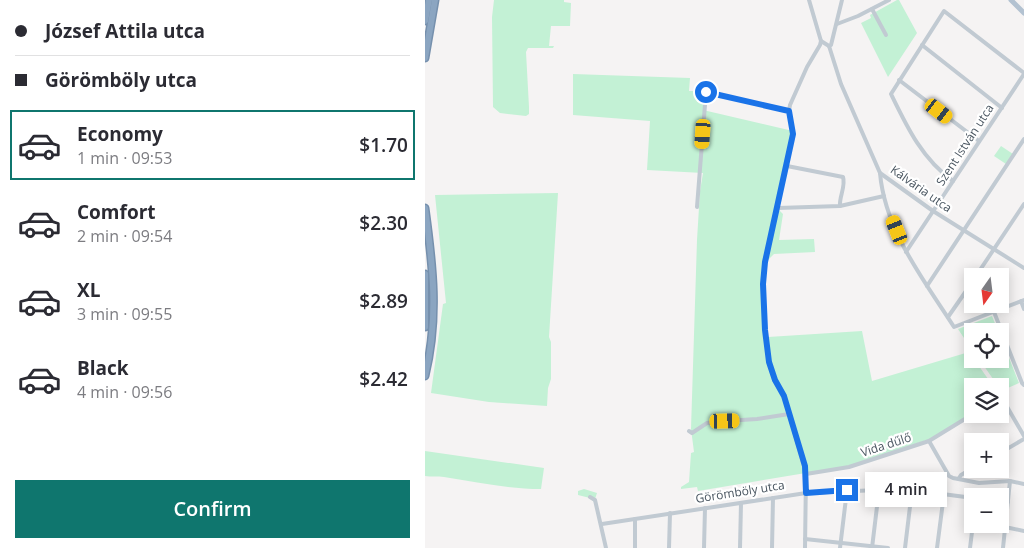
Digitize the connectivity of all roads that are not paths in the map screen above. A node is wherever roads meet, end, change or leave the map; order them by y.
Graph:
1 (429, 0) edge
2 (435, 0) edge
3 (809, 0) edge
4 (842, 0) edge
5 (889, 0) edge
6 (1011, 0) edge
7 (872, 9) junction
8 (1024, 12) edge
9 (425, 20) edge
10 (837, 24) junction
11 (886, 35) dead end
12 (821, 41) junction
13 (921, 45) junction
14 (829, 46) junction
15 (425, 58) edge
16 (1024, 73) edge
17 (899, 80) junction
18 (1002, 108) junction
19 (789, 111) junction
20 (1024, 138) edge
21 (979, 142) junction
22 (787, 166) junction
23 (880, 173) junction
24 (886, 177) junction
25 (881, 180) junction
26 (953, 181) junction
27 (884, 196) junction
28 (1024, 204) edge
29 (840, 206) junction
30 (697, 207) dead end
31 (425, 208) edge
32 (778, 208) junction
33 (933, 211) junction
34 (963, 230) junction
35 (993, 250) junction
36 (907, 252) junction
37 (981, 268) edge
38 (1024, 268) edge
39 (425, 274) edge
40 (927, 286) junction
41 (964, 294) edge
42 (1022, 301) edge
43 (1009, 306) edge
44 (1024, 309) edge
45 (991, 313) edge
46 (994, 313) edge
47 (948, 317) junction
48 (425, 327) edge
49 (425, 376) edge
50 (1024, 385) edge
51 (1009, 412) edge
52 (789, 414) junction
53 (964, 419) edge
54 (689, 431) dead end
55 (1024, 437) edge
56 (929, 440) junction
57 (1009, 447) edge
58 (964, 473) edge
59 (806, 474) junction
60 (959, 478) junction
61 (1010, 481) junction
62 (1024, 484) edge
63 (847, 490) junction
64 (879, 490) junction
65 (912, 490) junction
66 (1009, 492) edge
67 (806, 493) junction
68 (944, 494) junction
69 (590, 497) dead end
70 (964, 497) edge
71 (773, 498) junction
72 (741, 502) junction
73 (705, 508) junction
74 (670, 513) junction
75 (635, 518) junction
76 (602, 524) junction
77 (1009, 528) edge
78 (1024, 531) edge
79 (972, 533) edge
80 (1004, 533) edge
81 (805, 539) junction
82 (840, 546) edge
83 (872, 547) edge
84 (606, 548) edge
85 (635, 548) edge
86 (669, 548) edge
87 (704, 548) edge
88 (740, 548) edge
89 (772, 548) edge
90 (805, 548) edge
91 (888, 548) edge
92 (905, 548) edge
93 (937, 548) edge
94 (970, 548) edge
95 (1003, 548) edge

1 - 9 highway
2 - 15 highway
3 - 12 street
4 - 10 street
5 - 7 street
6 - 8 main road
7 - 10 street
7 - 11 street
10 - 14 street
12 - 14 street
12 - 19 street
13 - 16 street
13 - 17 street
13 - 18 street
14 - 23 street, Kálvária utca
16 - 18 street, Szent István utca
17 - 21 street
17 - 26 street
18 - 21 street, Szent István utca
19 - 22 street
19 - 30 street
20 - 34 street
21 - 26 street, Szent István utca
22 - 29 street
22 - 32 street
23 - 24 street, Kálvária utca
23 - 25 street
24 - 25 street
24 - 33 street, Kálvária utca
25 - 27 street
26 - 33 street, Szent István utca
27 - 29 street
27 - 36 street
28 - 35 street
29 - 32 street
31 - 49 highway
32 - 52 street
33 - 34 street, Kálvária utca
33 - 36 street, Szent István utca
34 - 35 street, Kálvária utca
34 - 40 street
35 - 37 street
35 - 38 street, Kálvária utca
36 - 40 street
39 - 48 highway
40 - 47 street
41 - 47 street
42 - 43 street
42 - 44 street
45 - 47 street
46 - 50 street
51 - 55 street
52 - 54 street
52 - 59 street
53 - 56 street
55 - 57 street
56 - 59 street, Vida dűlő
56 - 60 street, Vida dűlő
58 - 60 street
59 - 67 street
60 - 61 street
61 - 62 street
61 - 66 street
63 - 64 street, Görömböly utca
63 - 67 street, Görömböly utca
63 - 82 street
64 - 65 street, Görömböly utca
64 - 83 street
65 - 68 street, Görömböly utca
65 - 92 street
67 - 71 street, Görömböly utca
67 - 81 street
68 - 70 street, Görömböly utca
68 - 93 street
69 - 76 street
71 - 72 street, Görömböly utca
71 - 89 street
72 - 73 street, Görömböly utca
72 - 88 street
73 - 74 street, Görömböly utca
73 - 87 street
74 - 75 street, Görömböly utca
74 - 86 street
75 - 76 street, Görömböly utca
75 - 85 street
76 - 84 street
77 - 78 street
79 - 94 street
80 - 95 street
81 - 82 street
81 - 90 street
82 - 83 street
83 - 91 street

